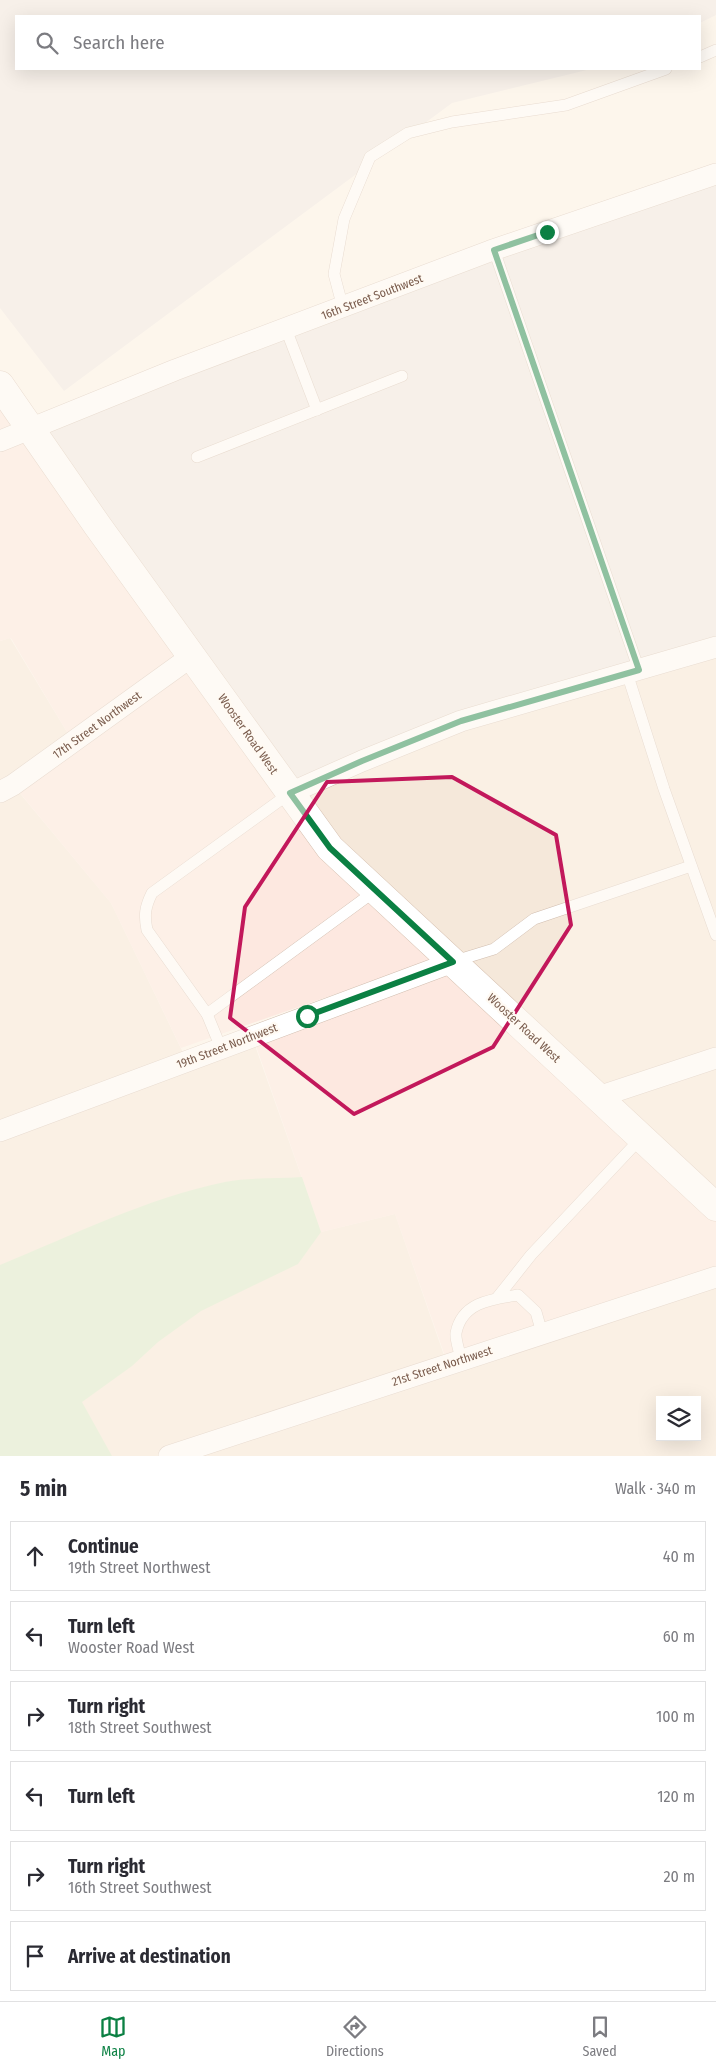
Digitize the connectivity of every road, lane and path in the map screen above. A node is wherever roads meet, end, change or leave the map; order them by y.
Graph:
1 (716, 50) edge
2 (701, 57) edge
3 (663, 70) edge
4 (716, 174) edge
5 (494, 250) junction
6 (343, 308) junction
7 (286, 329) junction
8 (402, 376) dead end
9 (0, 385) edge
10 (317, 410) junction
11 (30, 427) junction
12 (0, 441) edge
13 (198, 457) dead end
14 (716, 647) edge
15 (192, 656) junction
16 (633, 672) junction
17 (0, 792) edge
18 (290, 793) junction
19 (691, 866) junction
20 (376, 890) junction
21 (716, 935) edge
22 (453, 962) junction
23 (207, 1014) junction
24 (221, 1048) junction
25 (716, 1058) edge
26 (598, 1098) junction
27 (0, 1131) edge
28 (642, 1138) junction
29 (716, 1207) edge
30 (716, 1277) edge
31 (497, 1298) junction
32 (542, 1333) junction
33 (461, 1360) junction
34 (169, 1456) edge

1 - 2 lane
3 - 6 lane
4 - 5 street, 16th Street Southwest
5 - 6 street, 16th Street Southwest
5 - 16 lane
6 - 7 street, 16th Street Southwest
7 - 10 lane
7 - 11 street, 16th Street Southwest
8 - 10 lane
9 - 11 main road, Wooster Road West
10 - 13 lane
11 - 12 street, 16th Street Southwest
11 - 15 main road, Wooster Road West
14 - 16 street
15 - 17 street, 17th Street Northwest
15 - 18 main road, Wooster Road West
16 - 18 street
16 - 19 lane
18 - 20 main road, Wooster Road West
18 - 23 lane
19 - 21 lane
19 - 22 lane
20 - 22 main road, Wooster Road West
20 - 23 lane
22 - 24 street, 19th Street Northwest
22 - 26 main road, Wooster Road West
23 - 24 lane
24 - 27 street, 19th Street Northwest
25 - 26 street
26 - 28 main road, Wooster Road West
28 - 29 main road, Wooster Road West
28 - 31 lane
30 - 32 street, 21st Street Northwest
31 - 32 lane
31 - 33 lane
32 - 33 street, 21st Street Northwest
33 - 34 street, 21st Street Northwest

